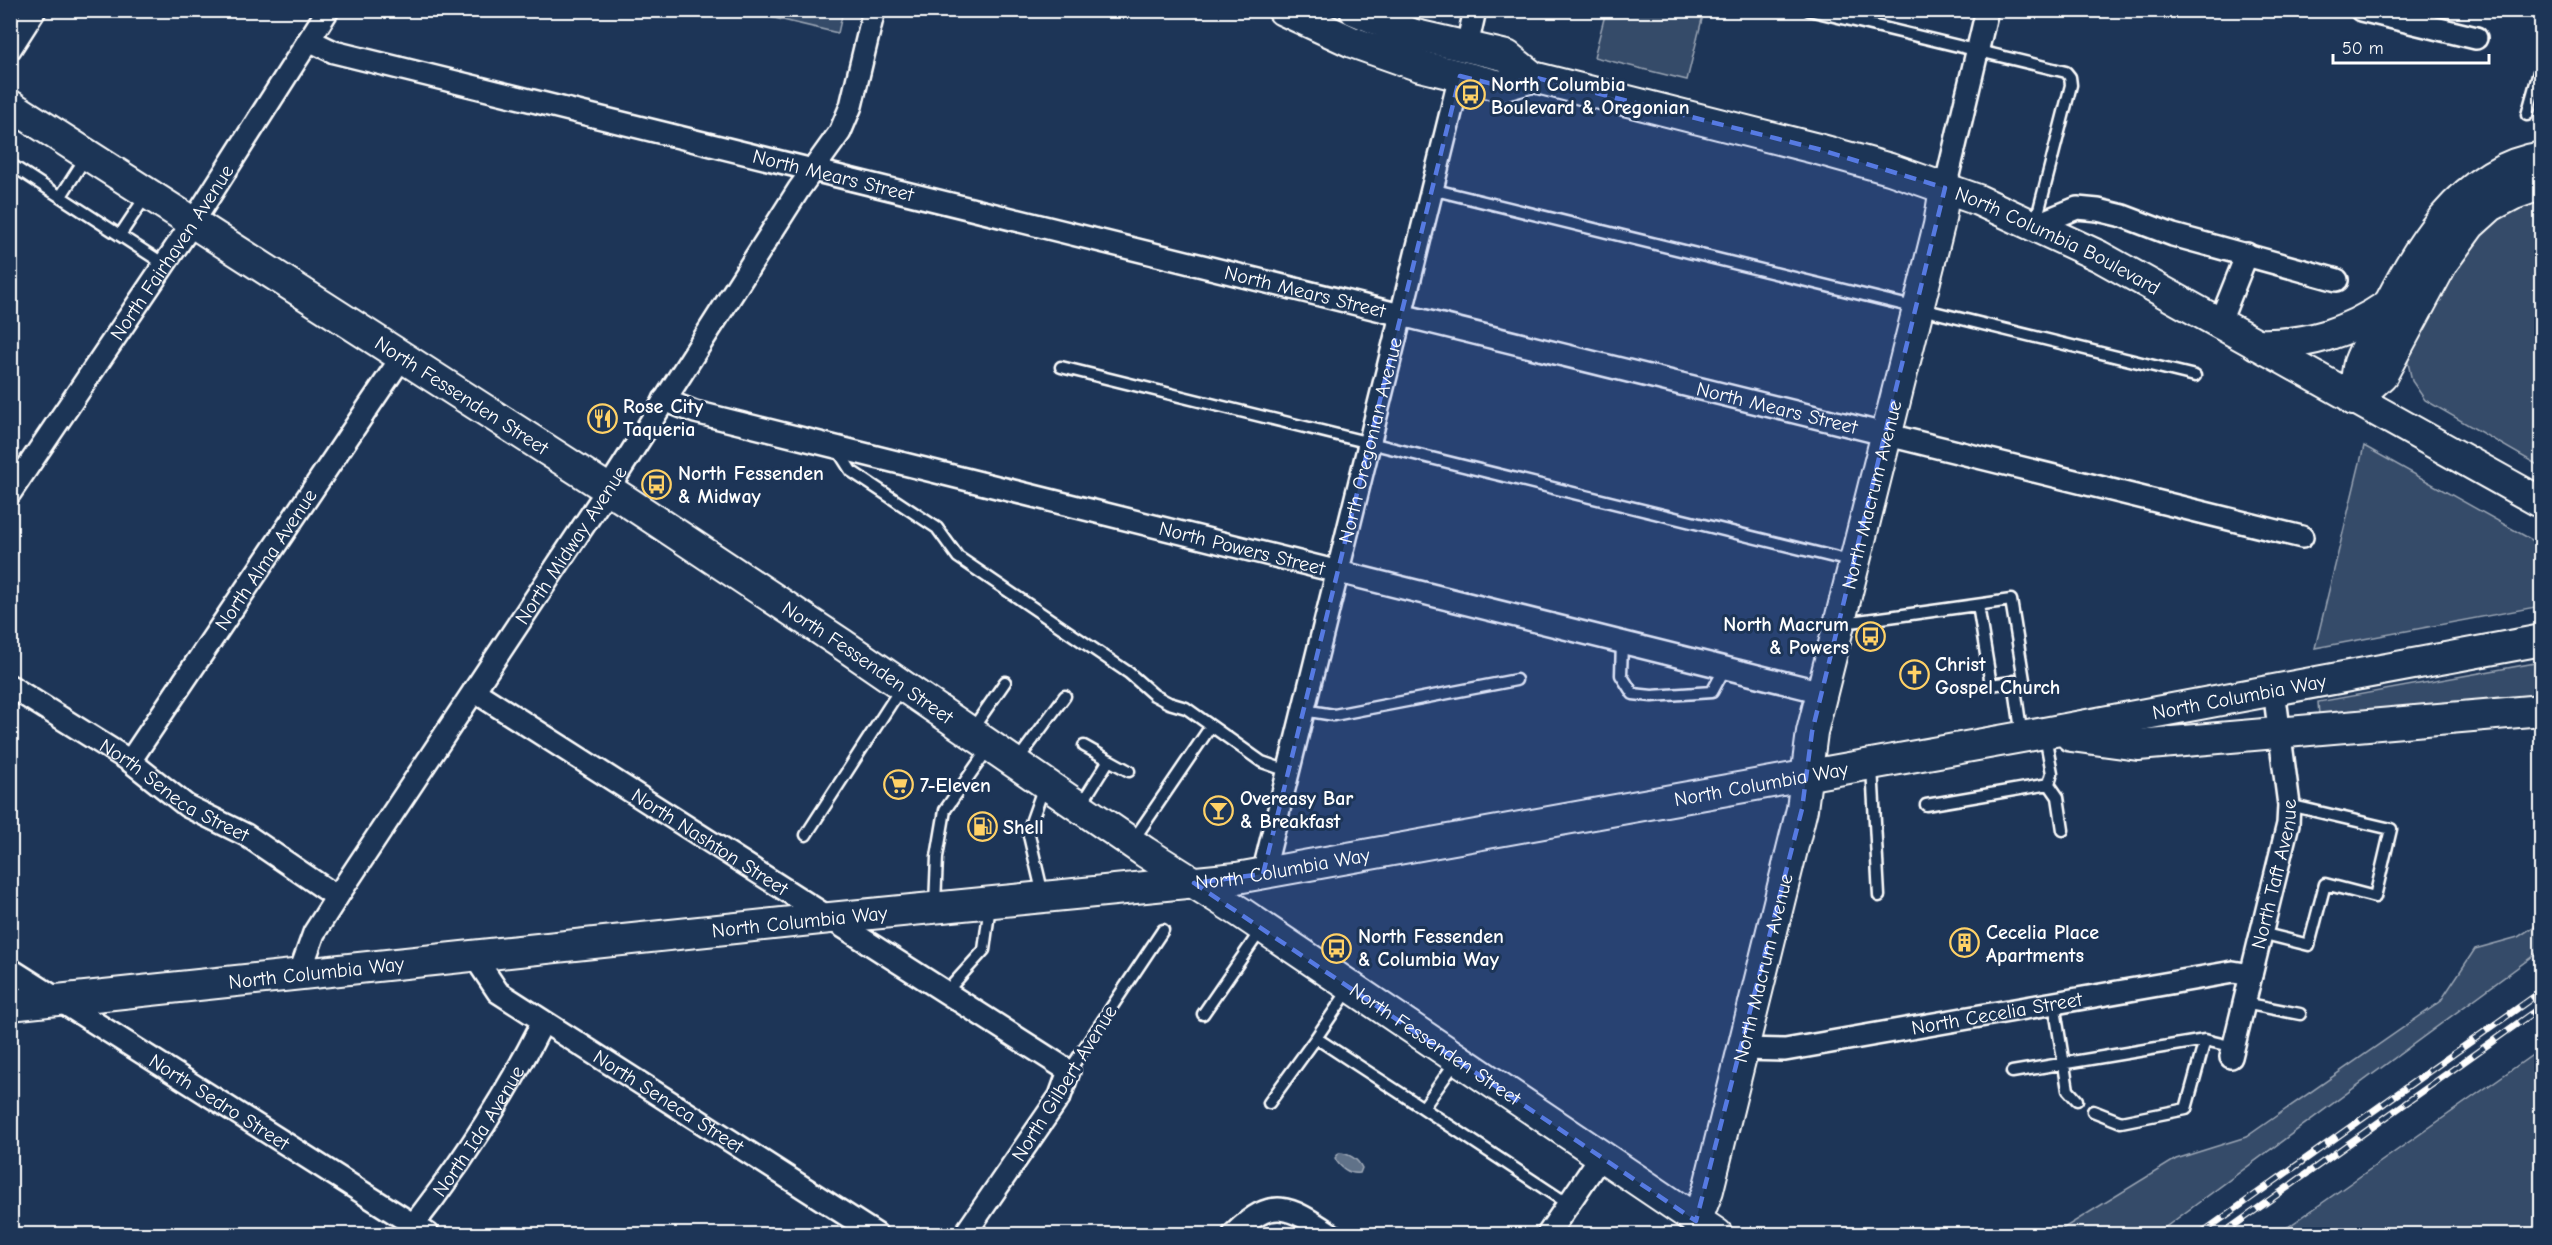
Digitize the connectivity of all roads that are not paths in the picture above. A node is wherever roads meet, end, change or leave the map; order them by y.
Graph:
1 (35, 10) edge
2 (328, 10) edge
3 (874, 10) edge
4 (1283, 10) edge
5 (1355, 10) edge
6 (1475, 10) edge
7 (1809, 10) edge
8 (1987, 10) edge
9 (2361, 10) edge
10 (2476, 38) dead end
11 (309, 39) junction
12 (1467, 46) junction
13 (10, 49) edge
14 (1977, 52) junction
15 (2541, 61) edge
16 (1460, 76) junction
17 (1533, 77) junction
18 (2527, 115) dead end
19 (15, 116) edge
20 (87, 154) junction
21 (2541, 157) edge
22 (10, 164) edge
23 (813, 171) junction
24 (2541, 184) edge
25 (1945, 188) junction
26 (1431, 189) junction
27 (148, 193) junction
28 (61, 196) junction
29 (193, 222) junction
30 (2035, 225) junction
31 (120, 235) junction
32 (2247, 254) junction
33 (164, 264) junction
34 (2337, 280) dead end
35 (2388, 305) junction
36 (1918, 308) junction
37 (1400, 315) junction
38 (2219, 324) junction
39 (2254, 344) junction
40 (402, 357) junction
41 (1061, 367) dead end
42 (2195, 376) dead end
43 (664, 400) junction
44 (2354, 400) junction
45 (1886, 435) junction
46 (1369, 443) junction
47 (836, 447) junction
48 (608, 489) junction
49 (10, 493) edge
50 (2541, 503) edge
51 (2302, 537) dead end
52 (1854, 562) junction
53 (1337, 570) junction
54 (1978, 604) junction
55 (1839, 624) junction
56 (2541, 640) edge
57 (1622, 642) junction
58 (1725, 668) junction
59 (1516, 680) dead end
60 (2014, 681) junction
61 (1005, 682) dead end
62 (10, 686) edge
63 (903, 686) junction
64 (2274, 690) junction
65 (474, 691) junction
66 (1822, 692) junction
67 (1065, 696) dead end
68 (1303, 710) junction
69 (2541, 710) edge
70 (1211, 726) junction
71 (2280, 733) junction
72 (2033, 735) junction
73 (980, 738) junction
74 (1084, 746) dead end
75 (1109, 760) junction
76 (129, 761) junction
77 (1016, 763) junction
78 (1871, 764) junction
79 (1129, 771) dead end
80 (1288, 771) junction
81 (1806, 775) junction
82 (1046, 783) junction
83 (2049, 784) junction
84 (1926, 805) dead end
85 (2289, 805) junction
86 (1080, 807) junction
87 (2063, 830) dead end
88 (806, 835) dead end
89 (1132, 842) junction
90 (1263, 874) junction
91 (1194, 883) junction
92 (1879, 896) dead end
93 (337, 897) junction
94 (1043, 898) junction
95 (990, 903) junction
96 (935, 908) junction
97 (830, 918) junction
98 (1262, 927) junction
99 (1163, 930) dead end
100 (2261, 933) junction
101 (474, 956) junction
102 (10, 969) edge
103 (299, 975) junction
104 (2251, 975) junction
105 (1350, 987) junction
106 (946, 992) junction
107 (58, 1000) junction
108 (2054, 1003) junction
109 (2244, 1003) junction
110 (10, 1005) edge
111 (1203, 1014) dead end
112 (2300, 1014) dead end
113 (543, 1022) junction
114 (1316, 1038) junction
115 (2205, 1040) junction
116 (1742, 1049) junction
117 (2232, 1052) joint
118 (1457, 1059) junction
119 (2064, 1063) junction
120 (1069, 1071) junction
121 (2012, 1072) dead end
122 (2077, 1100) dead end
123 (1269, 1103) dead end
124 (1423, 1108) junction
125 (2093, 1111) dead end
126 (1601, 1156) junction
127 (1568, 1204) junction
128 (1707, 1228) edge
129 (415, 1231) edge
130 (876, 1234) edge
131 (965, 1234) edge
132 (1234, 1234) edge
133 (1331, 1234) edge
134 (1548, 1234) edge

1 - 13 street
2 - 11 street, North Fairhaven Avenue
3 - 23 street, North Midway Avenue
4 - 16 main road, North Columbia Boulevard
5 - 12 main road, North Columbia Boulevard
6 - 12 street
7 - 14 lane
8 - 14 street, North Macrum Avenue
9 - 10 street
11 - 23 street, North Mears Street
11 - 29 street, North Fairhaven Avenue
12 - 17 main road, North Columbia Boulevard
14 - 25 street, North Macrum Avenue
14 - 30 lane
15 - 18 lane
16 - 17 main road, North Columbia Boulevard
16 - 26 street, North Oregonian Avenue
17 - 25 main road, North Columbia Boulevard
19 - 20 main road, North Fessenden Street
20 - 27 main road, North Fessenden Street
20 - 28 lane
21 - 35 main road
22 - 28 lane
23 - 37 street, North Mears Street
23 - 43 street, North Midway Avenue
24 - 44 main road
25 - 30 main road, North Columbia Boulevard
25 - 36 main road, North Macrum Avenue
26 - 36 lane
26 - 37 street, North Oregonian Avenue
27 - 29 main road, North Fessenden Street
27 - 31 lane
28 - 31 lane
29 - 33 street, North Fairhaven Avenue
29 - 40 main road, North Fessenden Street
30 - 32 street
30 - 38 main road, North Columbia Boulevard
31 - 33 lane
32 - 34 street
32 - 38 street
33 - 49 street, North Fairhaven Avenue
35 - 39 main road
35 - 44 main road
36 - 42 lane
36 - 45 main road, North Macrum Avenue
37 - 45 street, North Mears Street
37 - 46 street, North Oregonian Avenue
38 - 39 main road, North Columbia Boulevard
39 - 44 main road, North Columbia Boulevard
40 - 48 main road, North Fessenden Street
40 - 76 street, North Alma Avenue
41 - 46 lane
43 - 47 street, North Powers Street
43 - 48 street, North Midway Avenue
44 - 50 main road, North Columbia Boulevard
45 - 51 street, North Mears Street
45 - 52 main road, North Macrum Avenue
46 - 52 lane
46 - 53 street, North Oregonian Avenue
47 - 53 street, North Powers Street
47 - 70 lane
48 - 63 main road, North Fessenden Street
48 - 65 street, North Midway Avenue
52 - 55 main road, North Macrum Avenue
53 - 57 street, North Powers Street
53 - 68 street, North Oregonian Avenue
54 - 55 lane
54 - 60 lane
54 - 60 lane
55 - 66 main road, North Macrum Avenue
56 - 64 main road, North Columbia Way
57 - 58 street, North Powers Street
57 - 58 lane
58 - 66 street, North Powers Street
59 - 68 lane
60 - 72 lane
61 - 73 lane
62 - 76 street, North Seneca Street
63 - 73 main road, North Fessenden Street
63 - 88 lane
64 - 71 street, North Taft Avenue
64 - 72 main road, North Columbia Way
65 - 93 street, North Midway Avenue
65 - 97 street, North Nashton Street
66 - 81 main road, North Macrum Avenue
67 - 77 lane
68 - 80 street, North Oregonian Avenue
69 - 71 main road
70 - 80 lane
70 - 89 lane
71 - 72 main road
71 - 85 street, North Taft Avenue
72 - 78 main road, North Columbia Way
72 - 83 lane
73 - 77 main road, North Fessenden Street
73 - 96 lane
74 - 75 lane
75 - 79 lane
75 - 86 lane
76 - 93 street, North Seneca Street
77 - 82 main road, North Fessenden Street
78 - 81 main road, North Columbia Way
78 - 92 lane
80 - 90 street, North Oregonian Avenue
81 - 90 main road, North Columbia Way
81 - 116 main road, North Macrum Avenue
82 - 86 main road, North Fessenden Street
82 - 94 lane
83 - 84 lane
83 - 87 lane
85 - 100 street, North Taft Avenue
85 - 100 lane
86 - 89 main road, North Fessenden Street
89 - 91 main road, North Fessenden Street
90 - 91 main road, North Columbia Way
91 - 94 main road, North Columbia Way
91 - 98 main road, North Fessenden Street
93 - 103 street, North Midway Avenue
94 - 95 main road, North Columbia Way
95 - 96 main road, North Columbia Way
95 - 106 lane
96 - 97 main road, North Columbia Way
97 - 101 main road, North Columbia Way
97 - 106 street, North Nashton Street
98 - 105 main road, North Fessenden Street
98 - 111 lane
99 - 120 lane, North Gilbert Avenue
100 - 104 street, North Taft Avenue
101 - 103 main road, North Columbia Way
101 - 113 street, North Seneca Street
102 - 107 street, North Sedro Street
103 - 107 main road, North Columbia Way
104 - 108 street, North Cecelia Street
104 - 109 street, North Taft Avenue
105 - 114 lane
105 - 118 main road, North Fessenden Street
106 - 120 street, North Nashton Street
107 - 110 main road, North Columbia Way
107 - 129 street, North Sedro Street
108 - 116 street, North Cecelia Street
108 - 119 lane
109 - 112 lane
109 - 117 street, North Taft Avenue
113 - 129 street, North Ida Avenue
113 - 130 street, North Seneca Street
114 - 123 lane
114 - 124 lane
115 - 117 lane
115 - 119 lane
115 - 125 lane
116 - 128 main road, North Macrum Avenue
118 - 124 lane
118 - 126 main road, North Fessenden Street
119 - 121 lane
119 - 122 lane
120 - 131 street, North Gilbert Avenue
124 - 127 lane
126 - 127 street
126 - 128 main road, North Fessenden Street
127 - 134 street
132 - 133 street

